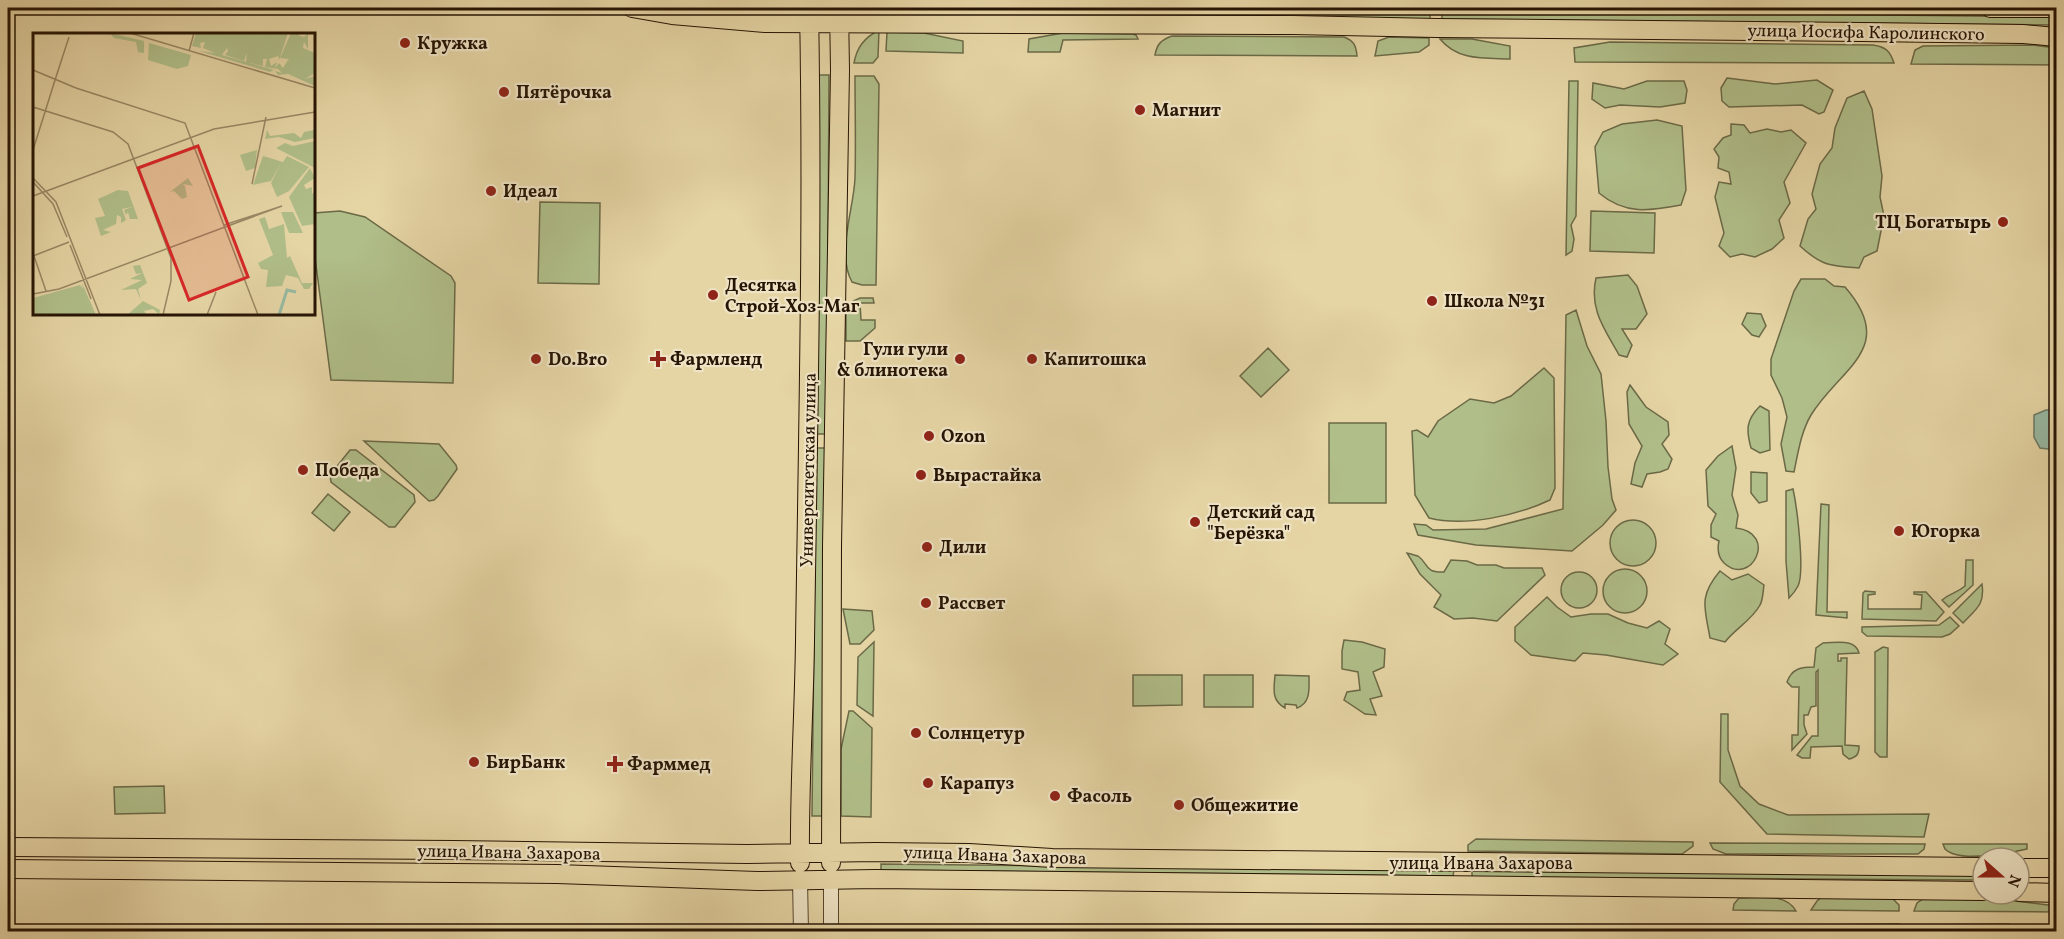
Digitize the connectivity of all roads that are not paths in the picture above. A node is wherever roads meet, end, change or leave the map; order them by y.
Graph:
1 (632, 8) edge
2 (1990, 8) edge
3 (2056, 8) edge
4 (809, 15) edge
5 (839, 15) edge
6 (2056, 37) edge
7 (8, 848) edge
8 (831, 853) junction
9 (800, 854) junction
10 (1971, 867) edge
11 (2031, 868) edge
12 (2056, 868) edge
13 (8, 869) edge
14 (800, 880) junction
15 (831, 880) junction
16 (1971, 891) edge
17 (2031, 892) edge
18 (2056, 893) edge
19 (801, 932) edge
20 (831, 932) edge

1 - 4 main road, улица Иосифа Каролинского
2 - 3 main road, улица Иосифа Каролинского
4 - 5 main road, улица Иосифа Каролинского
4 - 9 main road, Университетская улица
5 - 6 main road, улица Иосифа Каролинского
5 - 8 main road, Университетская улица
7 - 9 main road, улица Ивана Захарова
8 - 9 main road, улица Ивана Захарова
8 - 10 main road, улица Ивана Захарова
8 - 15 main road, Университетская улица
9 - 14 main road, Университетская улица
11 - 12 main road
13 - 14 main road, улица Ивана Захарова
14 - 15 main road, улица Ивана Захарова
14 - 19 street, Университетская улица
15 - 16 main road, улица Ивана Захарова
15 - 20 street, Университетская улица
17 - 18 main road

